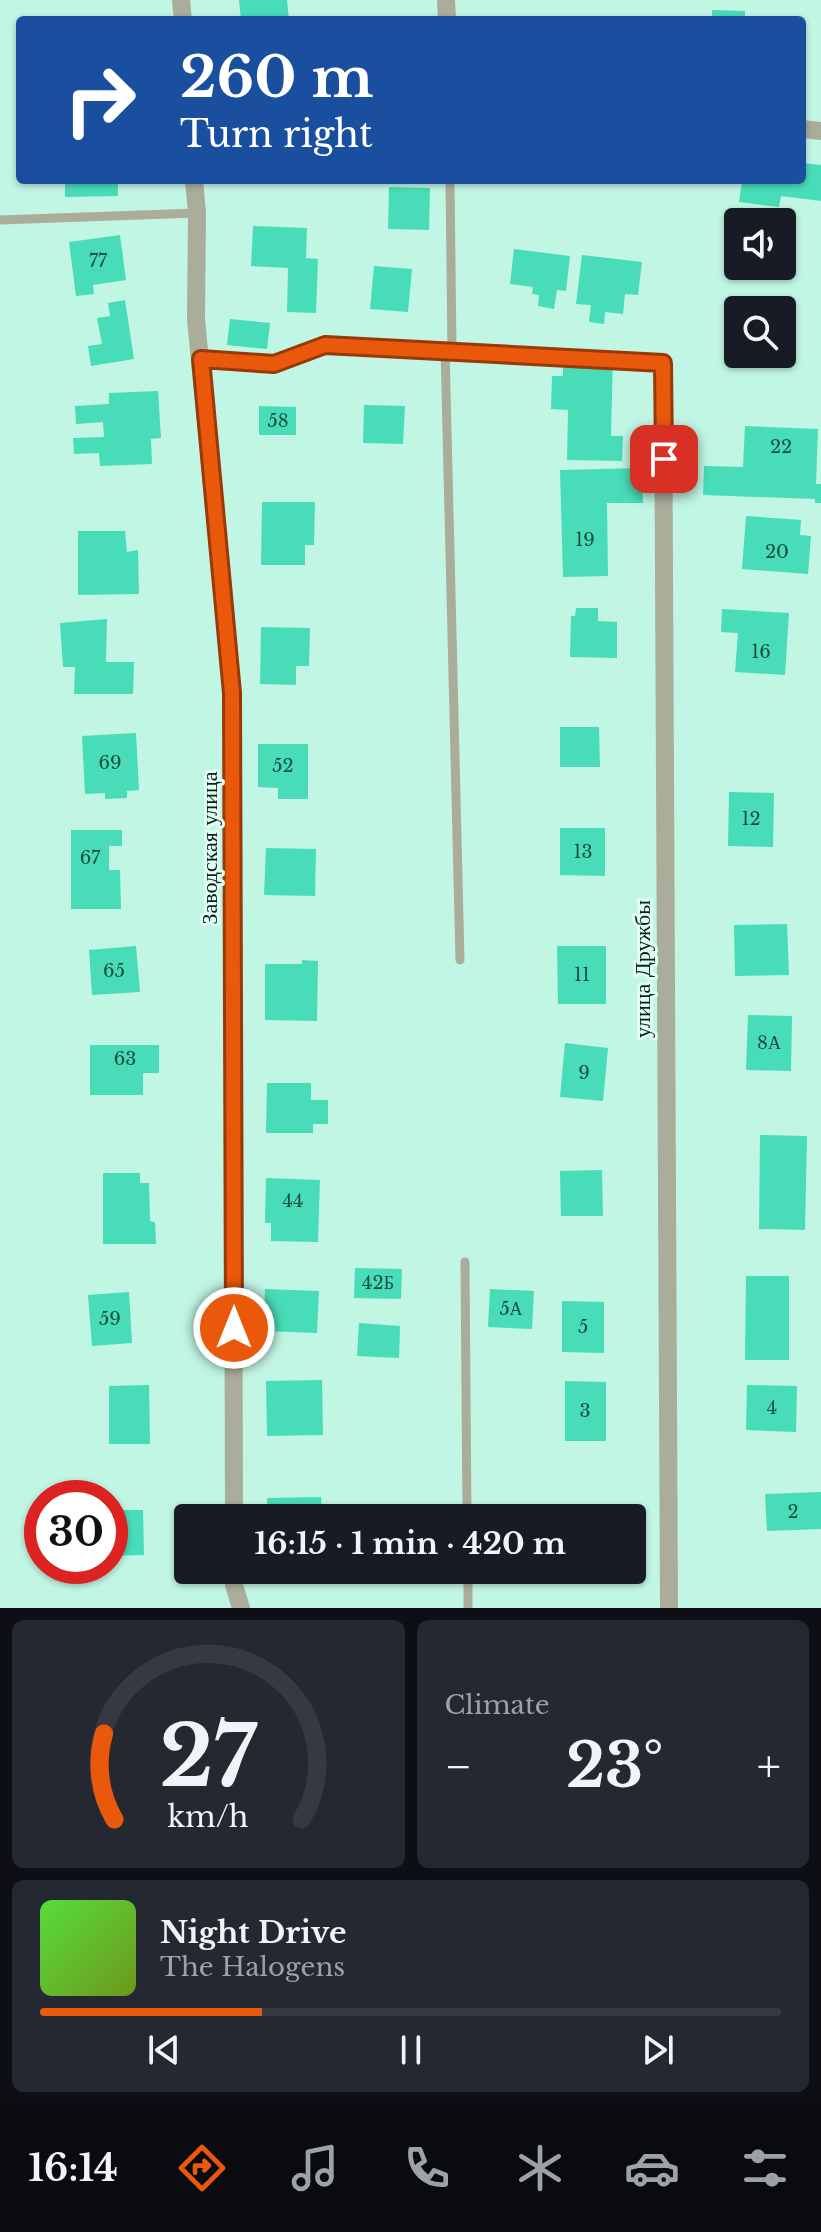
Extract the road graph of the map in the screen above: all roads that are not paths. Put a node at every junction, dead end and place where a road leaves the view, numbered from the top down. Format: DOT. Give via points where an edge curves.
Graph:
graph roads {
  1 [pos="194,184"];
  2 [pos="450,184"];
  3 [pos="197,213"];
  4 [pos="0,220"];
  5 [pos="448,351"];
  6 [pos="201,359"];
  7 [pos="460,960"];
  8 [pos="465,1262"];
  9 [pos="234,1504"];
  10 [pos="467,1504"];
  11 [pos="234,1584"];
  12 [pos="468,1584"];
  13 [pos="241,1608"];
  14 [pos="468,1608"];
  15 [pos="669,1608"];
  1 -- 3 [label="street, Заводская улица"];
  2 -- 5 [label="lane"];
  3 -- 4 [label="lane"];
  3 -- 6 [label="street, Заводская улица"];
  5 -- 6 [label="street" via="325,345 274,364"];
  5 -- 7 [label="lane"];
  5 -- 15 [label="street, улица Дружбы" via="663,363"];
  6 -- 9 [label="street, Заводская улица" via="232,693"];
  8 -- 10 [label="lane"];
  11 -- 13 [label="street"];
  12 -- 14 [label="lane"];
}
